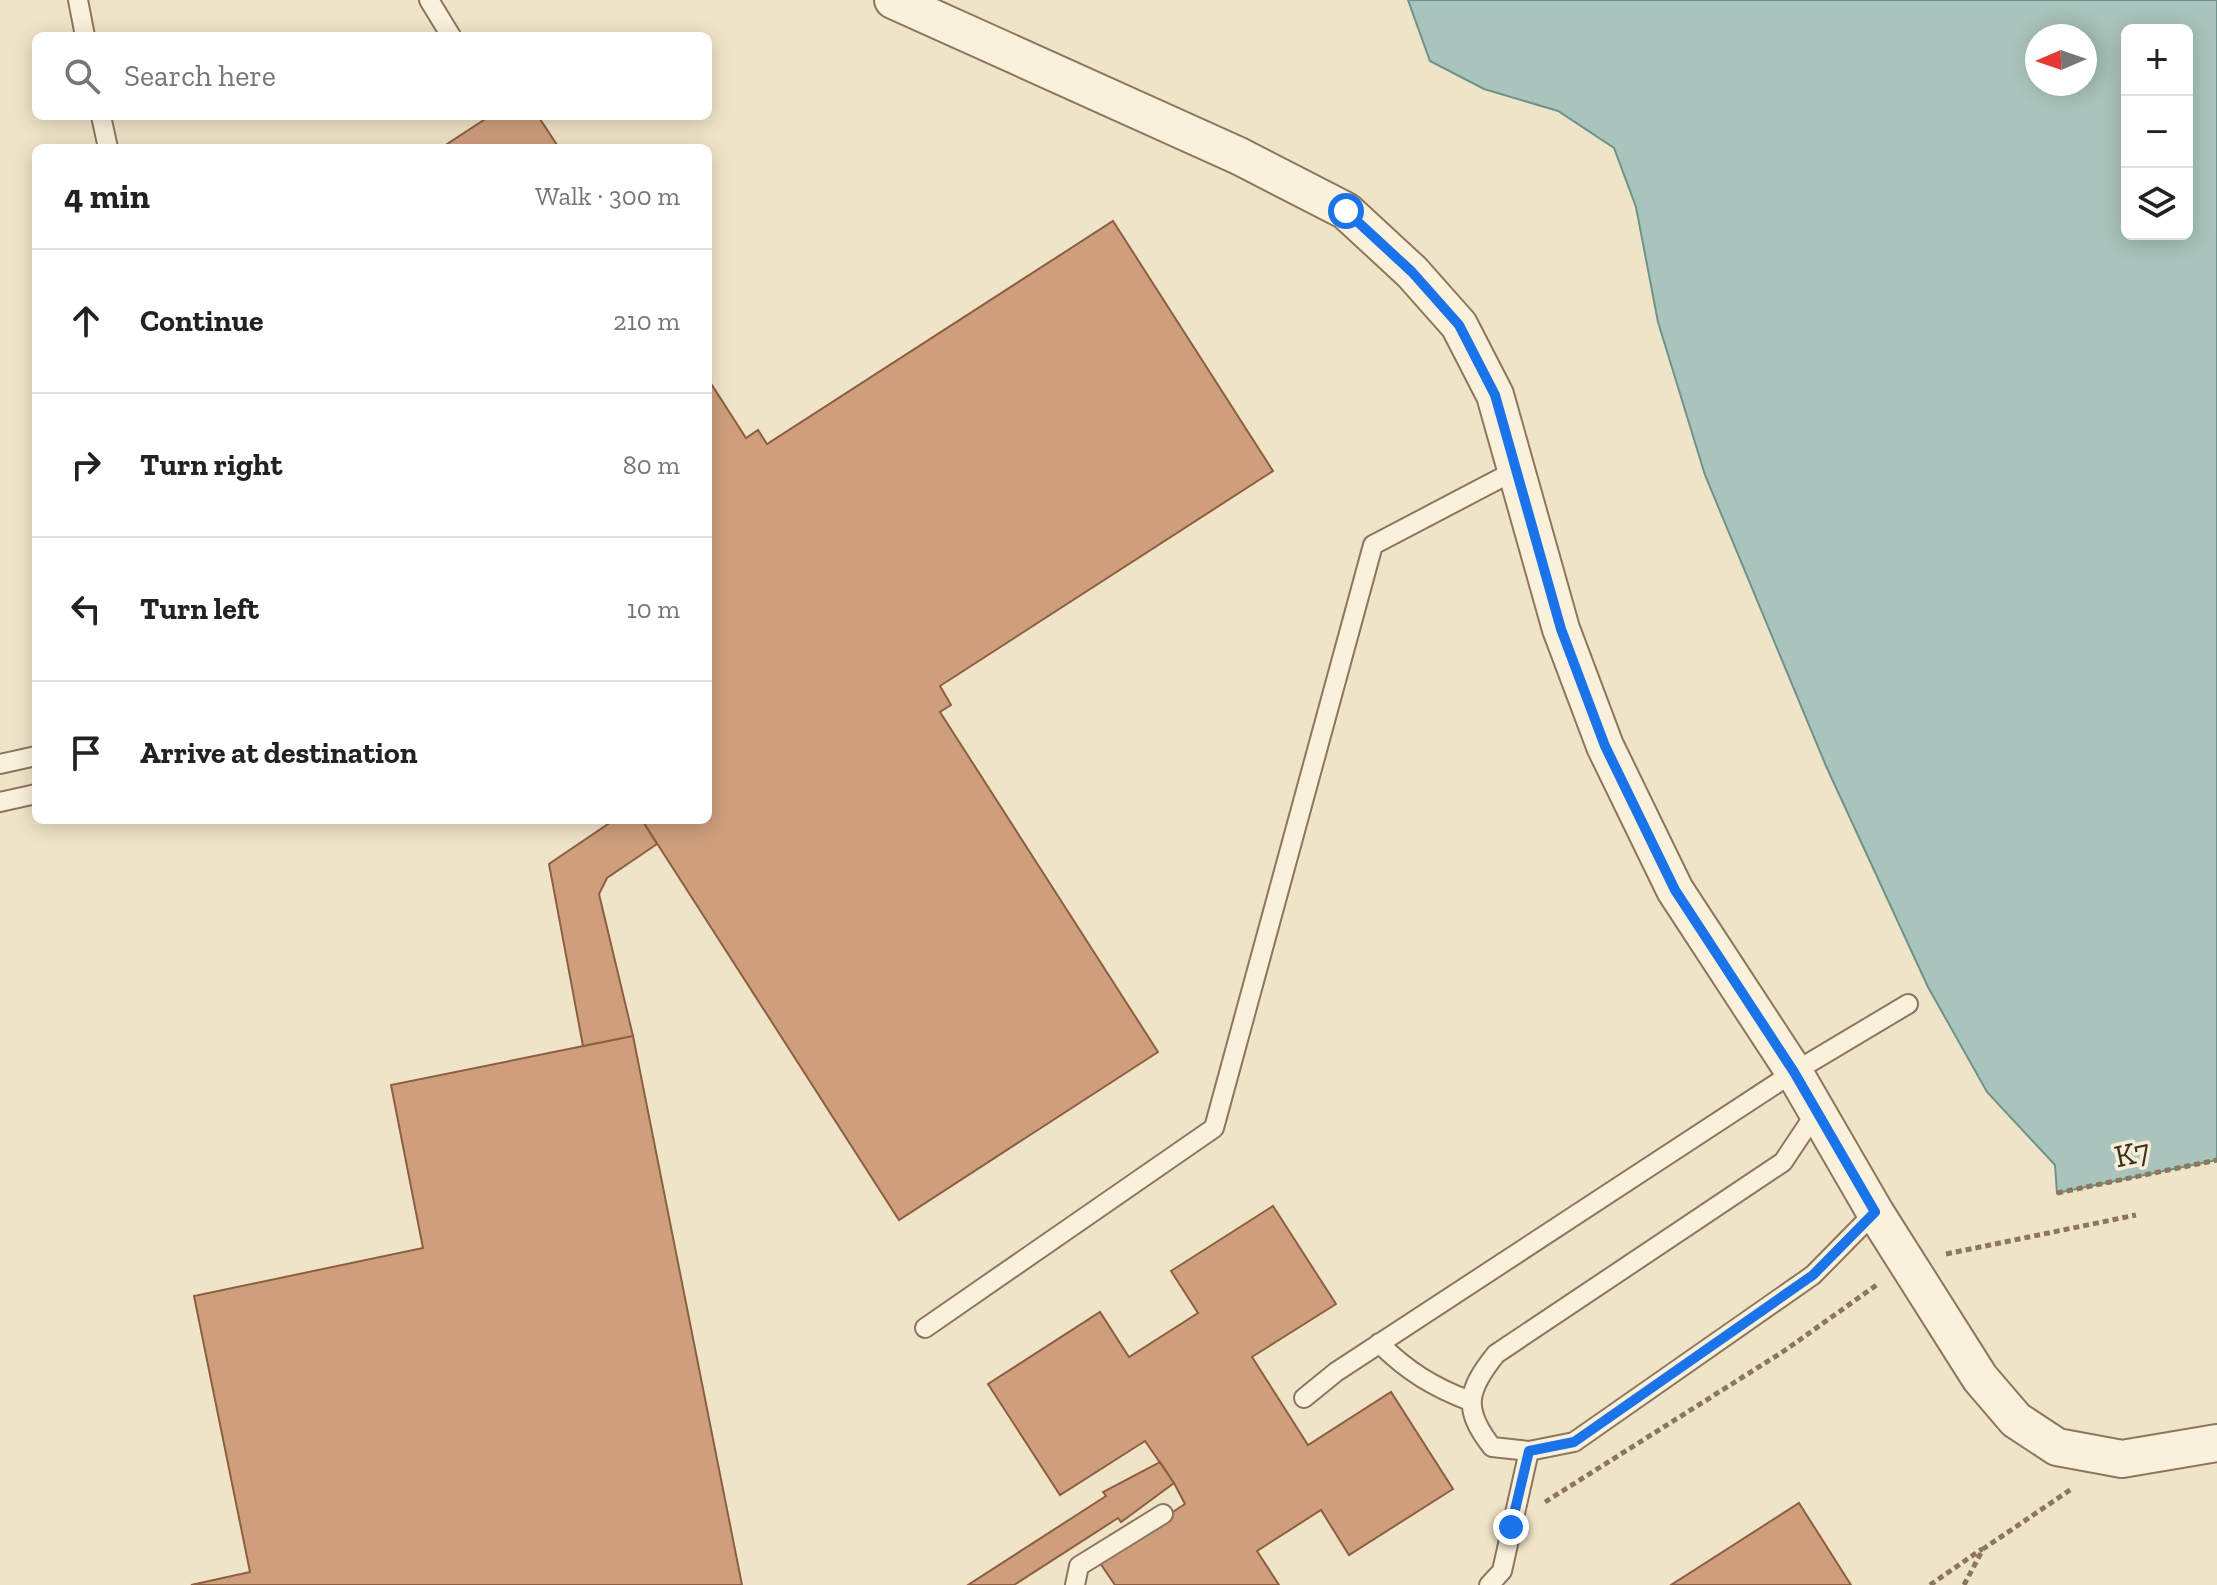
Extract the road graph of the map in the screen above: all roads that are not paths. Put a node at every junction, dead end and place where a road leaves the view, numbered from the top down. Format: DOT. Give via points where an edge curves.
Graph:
graph roads {
  1 [pos="78,0"];
  2 [pos="429,0"];
  3 [pos="893,0"];
  4 [pos="84,32"];
  5 [pos="449,32"];
  6 [pos="102,120"];
  7 [pos="107,144"];
  8 [pos="1518,469"];
  9 [pos="32,757"];
  10 [pos="0,764"];
  11 [pos="32,795"];
  12 [pos="0,802"];
  13 [pos="1908,1004"];
  14 [pos="1794,1072"];
  15 [pos="1817,1111"];
  16 [pos="1875,1212"];
  17 [pos="925,1328"];
  18 [pos="1379,1343"];
  19 [pos="1304,1398"];
  20 [pos="1470,1401"];
  21 [pos="2217,1443"];
  22 [pos="1529,1451"];
  23 [pos="1163,1514"];
  24 [pos="1075,1585"];
  25 [pos="1489,1585"];
  1 -- 4 [label="lane"];
  2 -- 5 [label="lane"];
  3 -- 8 [label="street" via="1239,156 1346,211 1459,325 1495,395"];
  6 -- 7 [label="lane"];
  8 -- 14 [label="street" via="1561,629 1605,746 1675,890"];
  8 -- 17 [label="lane" via="1373,545 1214,1128"];
  9 -- 10 [label="lane"];
  11 -- 12 [label="lane"];
  13 -- 14 [label="lane"];
  14 -- 15 [label="street"];
  14 -- 18 [label="lane"];
  15 -- 16 [label="street"];
  15 -- 20 [label="lane" via="1783,1162 1496,1354 1479,1376"];
  16 -- 21 [label="street" via="1980,1378 2016,1420 2057,1447 2122,1459"];
  16 -- 22 [label="lane" via="1813,1275 1574,1442"];
  18 -- 19 [label="lane"];
  18 -- 20 [label="lane" via="1405,1370"];
  20 -- 22 [label="lane" via="1476,1426 1492,1447"];
  22 -- 25 [label="lane" via="1502,1571"];
  23 -- 24 [label="lane" via="1079,1566"];
}
